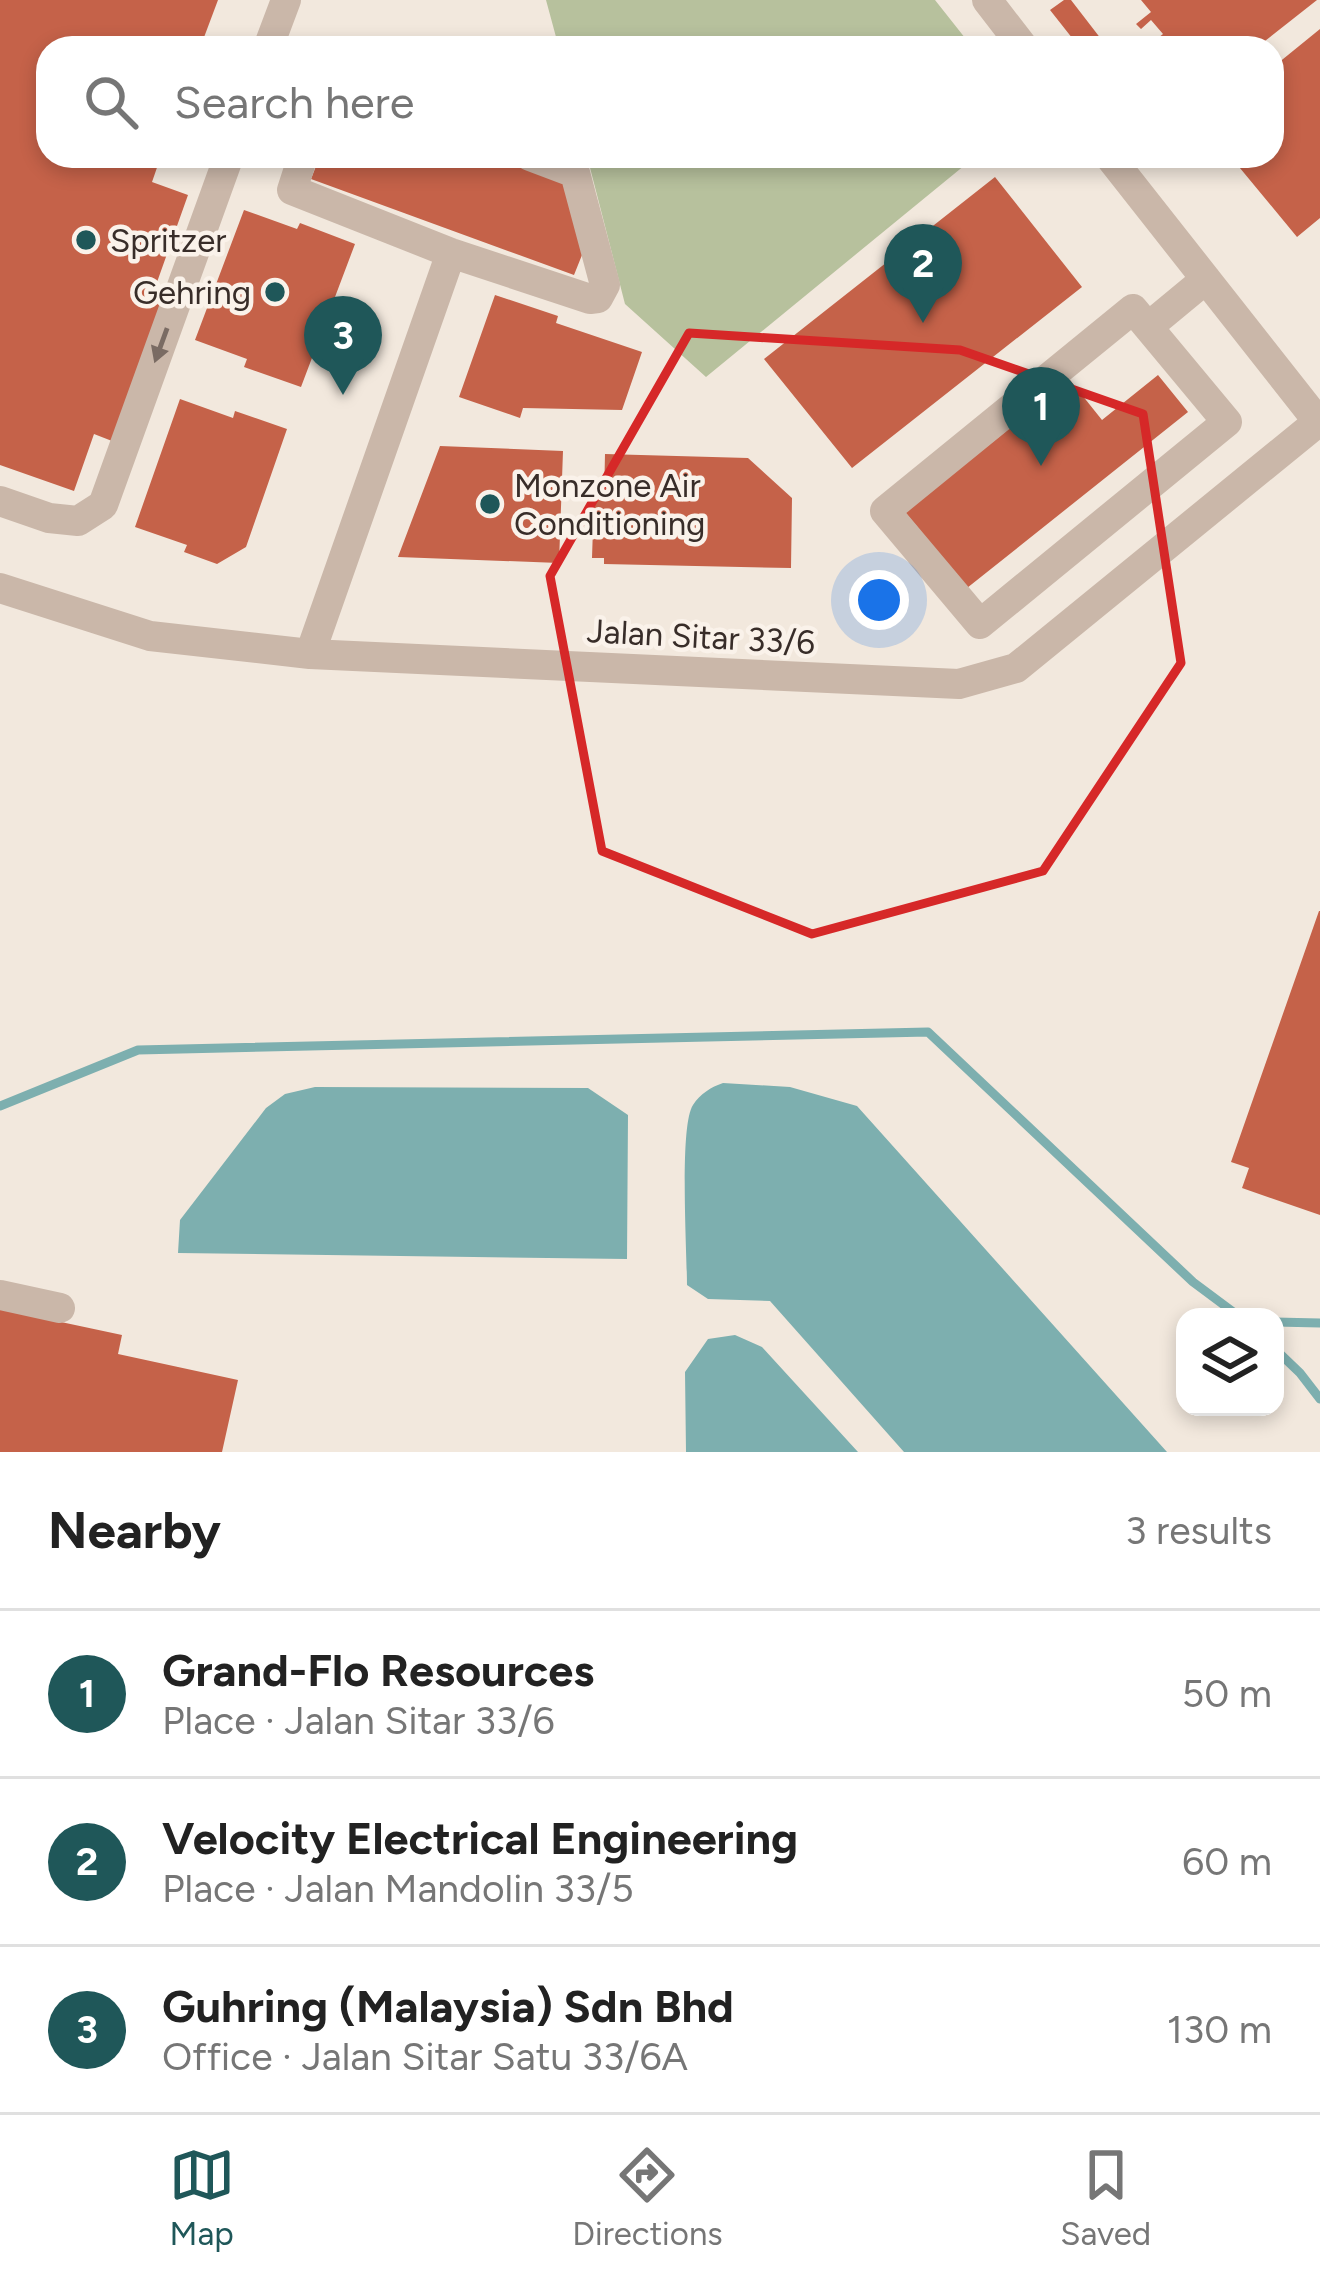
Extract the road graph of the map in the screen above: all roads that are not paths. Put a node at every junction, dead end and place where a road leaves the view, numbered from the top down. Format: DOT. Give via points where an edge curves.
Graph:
graph roads {
  1 [pos="286,0"];
  2 [pos="986,0"];
  3 [pos="272,36"];
  4 [pos="1014,36"];
  5 [pos="225,168"];
  6 [pos="299,168"];
  7 [pos="562,168"];
  8 [pos="1118,168"];
  9 [pos="451,253"];
  10 [pos="1206,279"];
  11 [pos="1148,327"];
  12 [pos="1319,423"];
  13 [pos="0,501"];
  14 [pos="0,588"];
  15 [pos="310,654"];
  16 [pos="0,1295"];
  17 [pos="60,1308"];
  1 -- 3 [label="street"];
  2 -- 4 [label="street"];
  5 -- 13 [label="street, one-way" via="103,505 77,521"];
  6 -- 9 [label="street" via="292,190"];
  7 -- 9 [label="street" via="575,173 605,285 598,298"];
  8 -- 10 [label="street"];
  9 -- 15 [label="street"];
  10 -- 11 [label="street"];
  10 -- 12 [label="street"];
  11 -- 11 [label="street" via="1227,422 980,624 886,512 1133,309"];
  12 -- 15 [label="street, Jalan Sitar 33/6" via="1016,668 959,684"];
  14 -- 15 [label="street, Jalan Sitar 33/6" via="150,636"];
  16 -- 17 [label="street"];
}
